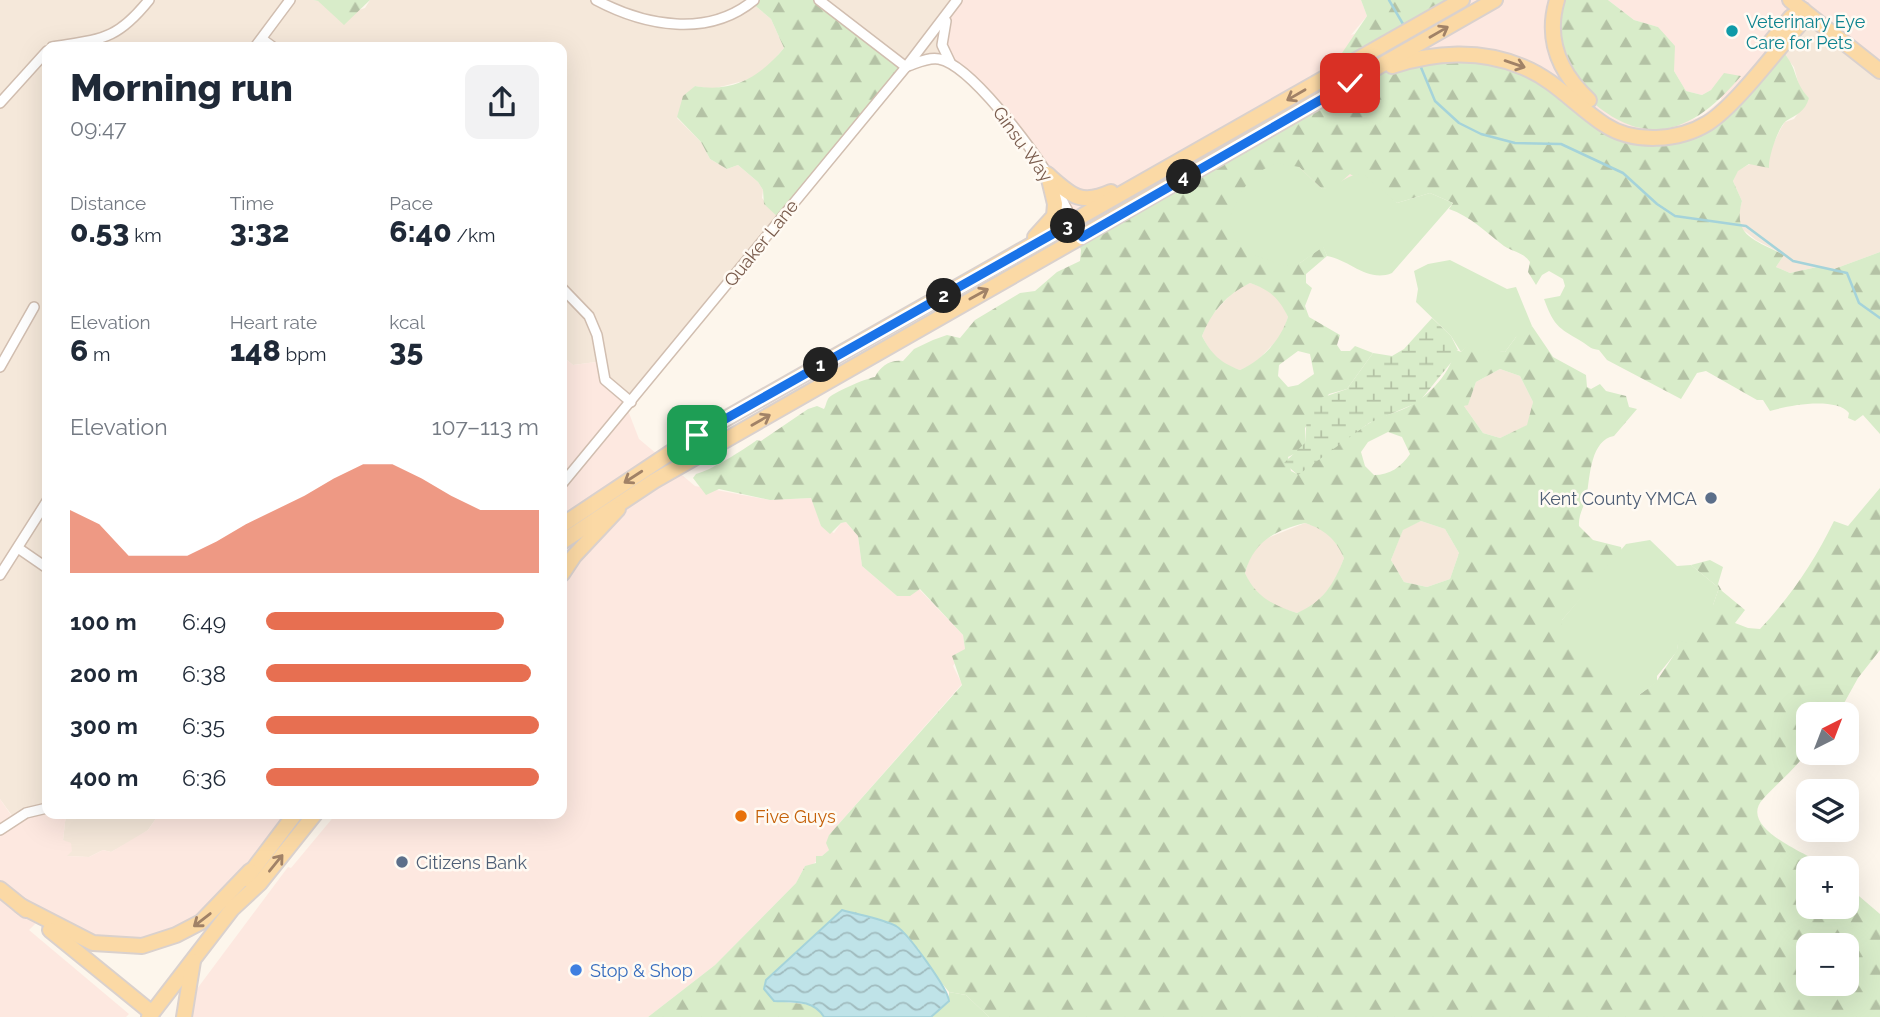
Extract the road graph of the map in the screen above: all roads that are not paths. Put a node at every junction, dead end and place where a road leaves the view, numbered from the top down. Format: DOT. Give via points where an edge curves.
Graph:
graph roads {
  1 [pos="149,0"];
  2 [pos="290,0"];
  3 [pos="596,0"];
  4 [pos="754,0"];
  5 [pos="819,0"];
  6 [pos="1462,0"];
  7 [pos="1495,0"];
  8 [pos="1557,0"];
  9 [pos="1790,0"];
  10 [pos="954,4"];
  11 [pos="1803,10"];
  12 [pos="262,39"];
  13 [pos="88,42"];
  14 [pos="259,42"];
  15 [pos="266,42"];
  16 [pos="42,57"];
  17 [pos="950,62"];
  18 [pos="906,67"];
  19 [pos="1880,71"];
  20 [pos="1350,83"];
  21 [pos="0,103"];
  22 [pos="1192,155"];
  23 [pos="1047,174"];
  24 [pos="1074,222"];
  25 [pos="1082,237"];
  26 [pos="998,265"];
  27 [pos="567,293"];
  28 [pos="34,307"];
  29 [pos="0,368"];
  30 [pos="631,402"];
  31 [pos="567,478"];
  32 [pos="638,490"];
  33 [pos="42,509"];
  34 [pos="567,522"];
  35 [pos="567,539"];
  36 [pos="18,548"];
  37 [pos="42,565"];
  38 [pos="567,568"];
  39 [pos="0,575"];
  40 [pos="42,809"];
  41 [pos="291,819"];
  42 [pos="311,819"];
  43 [pos="0,830"];
  44 [pos="250,871"];
  45 [pos="0,889"];
  46 [pos="20,906"];
  47 [pos="233,909"];
  48 [pos="193,959"];
  49 [pos="150,1015"];
  50 [pos="184,1017"];
  1 -- 13 [label="street" via="124,27 103,40"];
  2 -- 12 [label="street"];
  3 -- 4 [label="street" via="639,17 683,24 724,18"];
  5 -- 18 [label="street"];
  6 -- 22 [label="main road, one-way"];
  20 -- 7 [label="main road, one-way"];
  8 -- 11 [label="main road" via="1552,29 1557,57 1577,89 1611,119 1654,129 1703,115 1726,95 1791,17"];
  9 -- 11 [label="main road"];
  10 -- 17 [label="street" via="942,37"];
  10 -- 18 [label="street, Quaker Lane"];
  11 -- 19 [label="main road"];
  20 -- 11 [label="main road, one-way" via="1418,58 1484,56 1521,66 1570,95 1607,126 1639,137 1668,136 1709,122 1733,101 1798,25"];
  12 -- 14 [label="street"];
  12 -- 15 [label="street"];
  16 -- 21 [label="street"];
  17 -- 18 [label="street" via="932,58"];
  17 -- 23 [label="street, Ginsu Way" via="995,104"];
  18 -- 30 [label="street, Quaker Lane"];
  20 -- 25 [label="main road"];
  22 -- 23 [label="main road" via="1093,200 1071,194"];
  22 -- 24 [label="main road"];
  23 -- 24 [label="street, Ginsu Way"];
  23 -- 26 [label="main road" via="1055,216 1047,228"];
  24 -- 25 [label="street, Ginsu Way"];
  24 -- 26 [label="main road"];
  32 -- 25 [label="main road, one-way"];
  26 -- 34 [label="main road, one-way" via="697,435"];
  27 -- 30 [label="street" via="589,316 605,380"];
  28 -- 29 [label="street"];
  30 -- 31 [label="street, Quaker Lane"];
  32 -- 35 [label="main road"];
  32 -- 38 [label="main road"];
  33 -- 36 [label="street"];
  36 -- 37 [label="street"];
  36 -- 39 [label="street"];
  40 -- 43 [label="street" via="26,813"];
  41 -- 44 [label="main road"];
  47 -- 42 [label="main road, one-way"];
  44 -- 46 [label="main road, one-way" via="201,922 176,936 142,946 93,943"];
  44 -- 47 [label="main road"];
  45 -- 46 [label="main road"];
  46 -- 49 [label="main road"];
  47 -- 48 [label="main road"];
  48 -- 49 [label="main road"];
  48 -- 50 [label="main road"];
}
